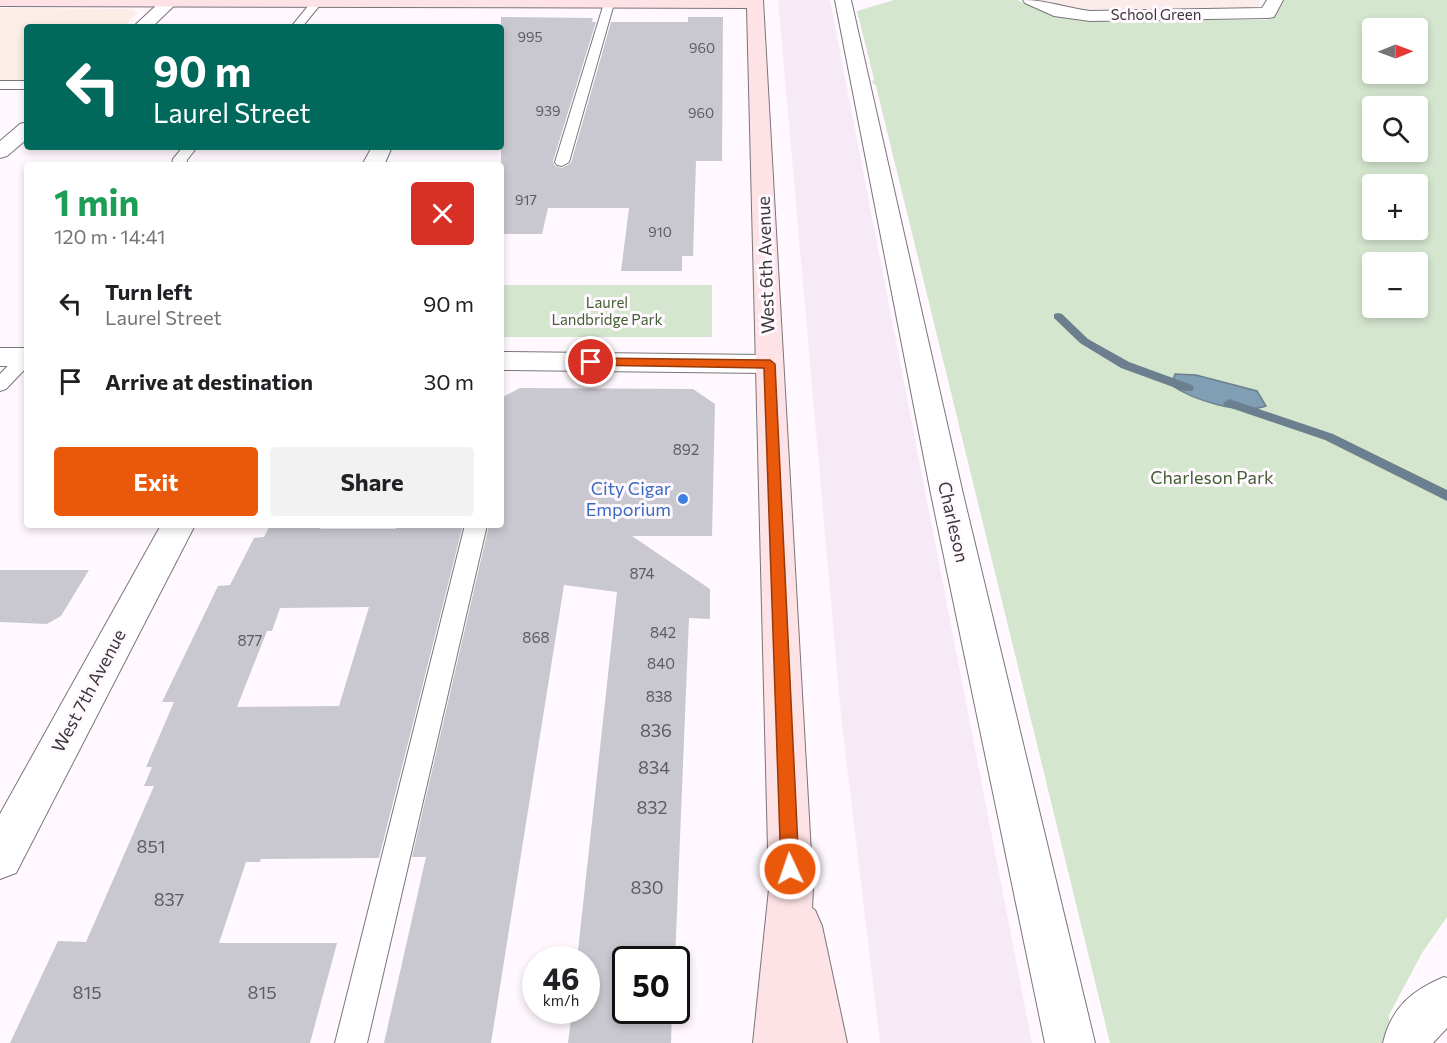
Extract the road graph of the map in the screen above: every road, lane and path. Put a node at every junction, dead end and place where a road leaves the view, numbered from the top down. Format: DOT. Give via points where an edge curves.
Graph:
graph roads {
  1 [pos="22,0"];
  2 [pos="843,0"];
  3 [pos="1031,0"];
  4 [pos="1275,0"];
  5 [pos="0,1"];
  6 [pos="172,1"];
  7 [pos="318,1"];
  8 [pos="610,1"];
  9 [pos="755,1"];
  10 [pos="145,24"];
  11 [pos="299,24"];
  12 [pos="0,85"];
  13 [pos="24,85"];
  14 [pos="24,131"];
  15 [pos="0,152"];
  16 [pos="562,162"];
  17 [pos="20,357"];
  18 [pos="504,361"];
  19 [pos="770,364"];
  20 [pos="0,385"];
  21 [pos="176,528"];
  22 [pos="475,528"];
  23 [pos="0,856"];
  24 [pos="791,889"];
  25 [pos="1446,1000"];
  26 [pos="351,1043"];
  27 [pos="778,1043"];
  28 [pos="822,1043"];
  29 [pos="1070,1043"];
  30 [pos="1408,1043"];
  1 -- 5 [label="main road"];
  1 -- 6 [label="main road"];
  2 -- 29 [label="street, Charleson" via="944,483"];
  3 -- 4 [label="street, School Green" via="1060,12 1133,16 1268,13"];
  6 -- 7 [label="main road"];
  6 -- 10 [label="street"];
  7 -- 8 [label="main road"];
  7 -- 11 [label="lane"];
  8 -- 9 [label="main road"];
  8 -- 16 [label="lane"];
  9 -- 19 [label="main road, West 6th Avenue"];
  12 -- 13 [label="lane"];
  14 -- 15 [label="street"];
  17 -- 20 [label="lane"];
  18 -- 19 [label="street"];
  19 -- 24 [label="main road, West 6th Avenue"];
  21 -- 23 [label="street, West 7th Avenue"];
  22 -- 26 [label="lane"];
  24 -- 27 [label="main road, West 6th Avenue"];
  24 -- 28 [label="main road, West 6th Avenue"];
  25 -- 30 [label="street" via="1425,1013 1409,1034"];
}
